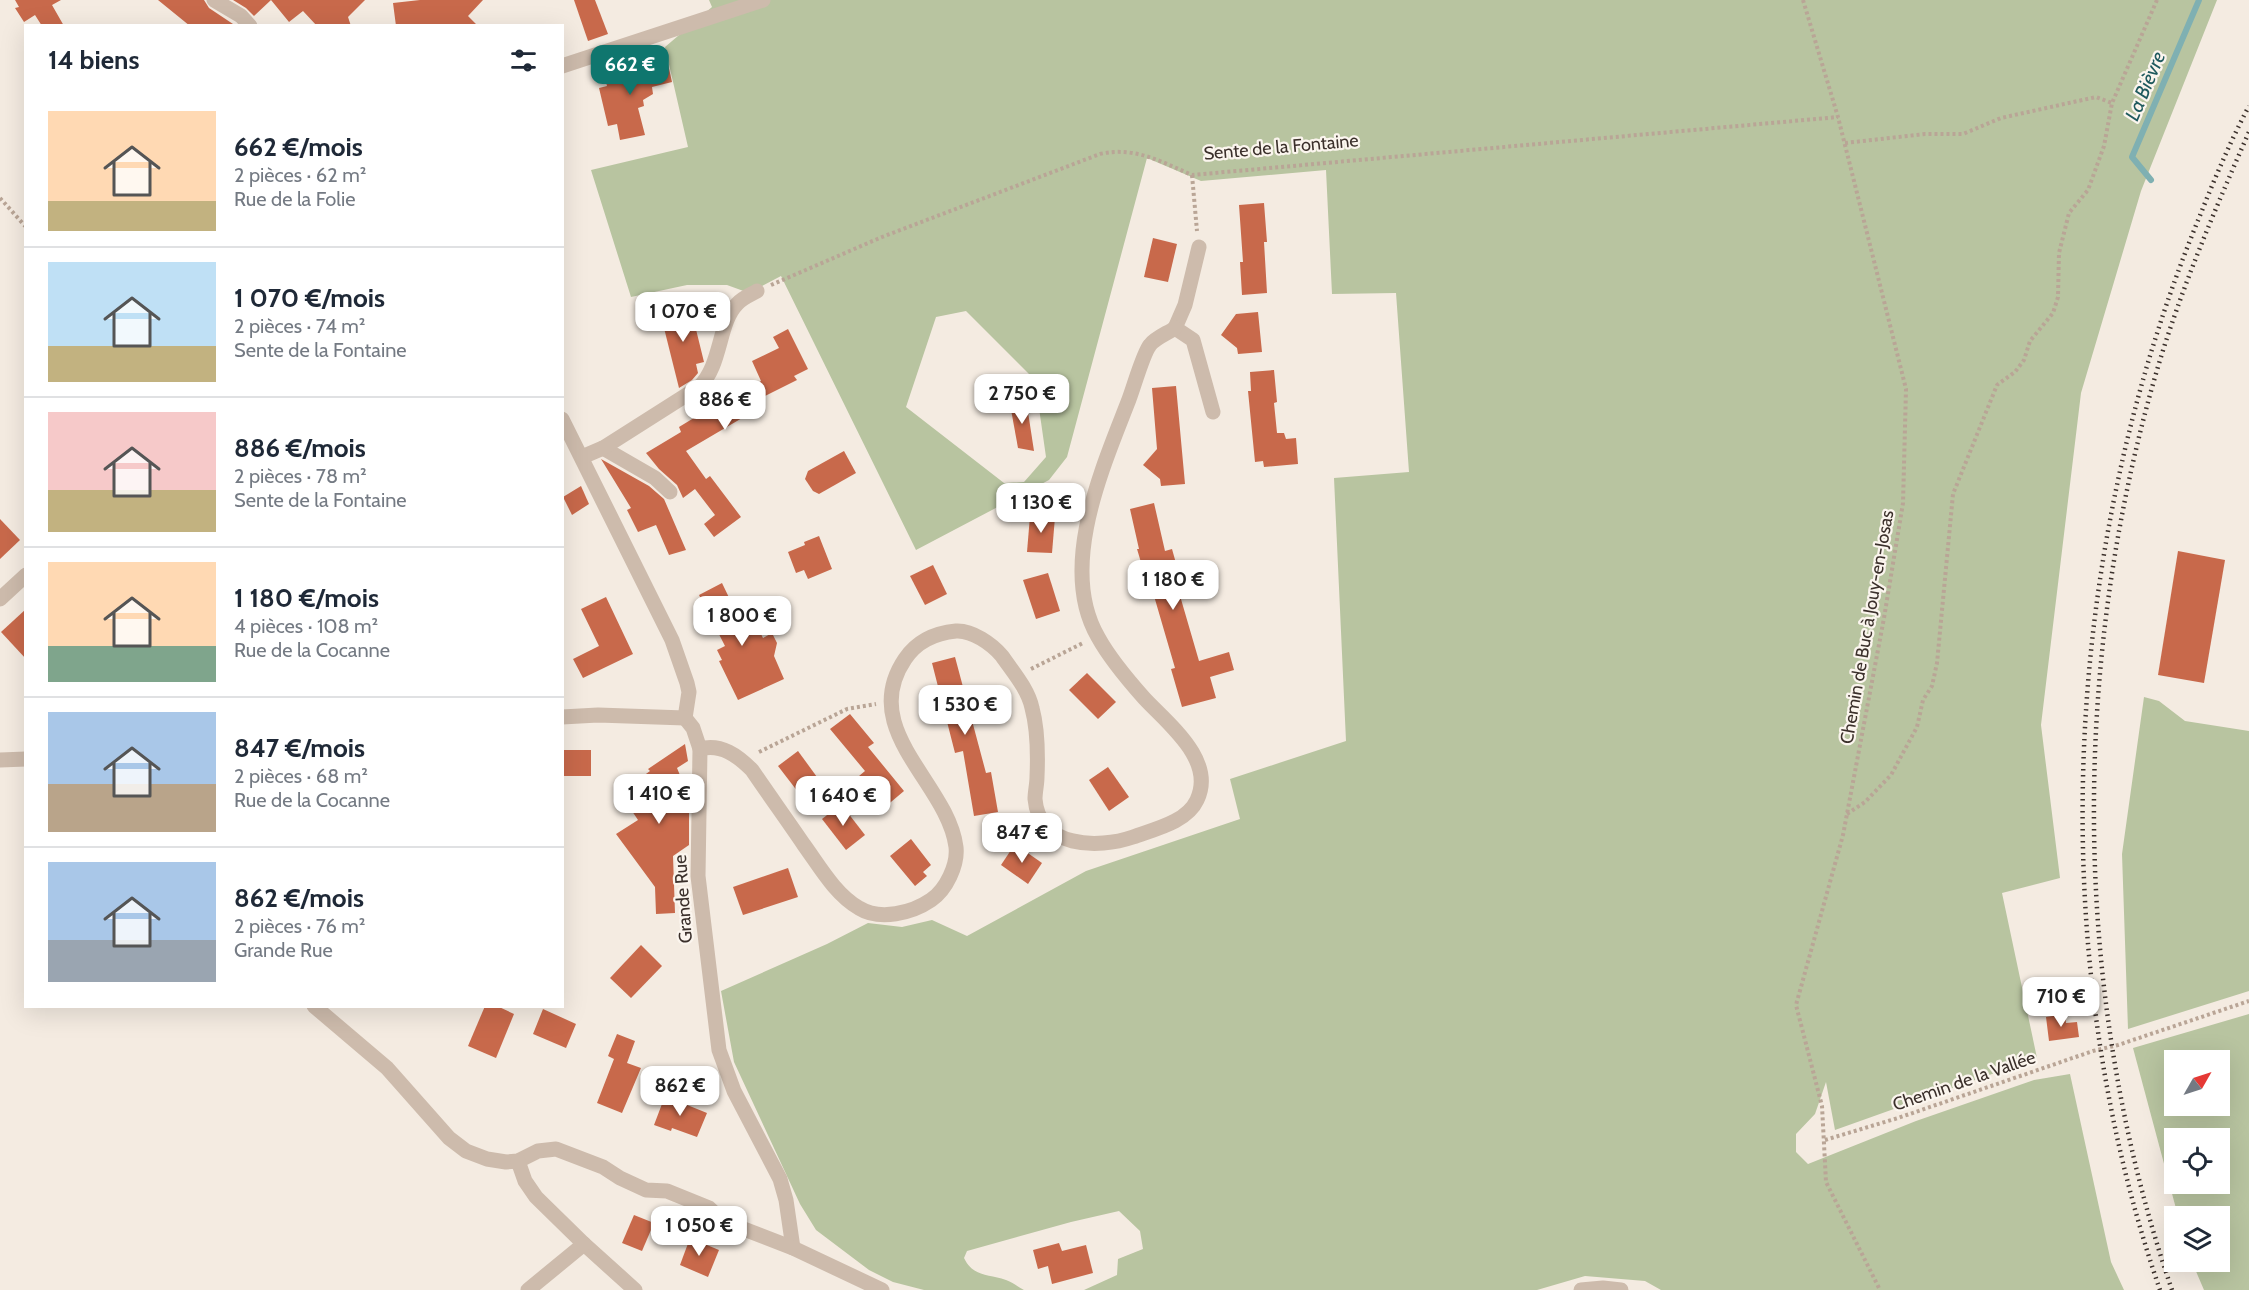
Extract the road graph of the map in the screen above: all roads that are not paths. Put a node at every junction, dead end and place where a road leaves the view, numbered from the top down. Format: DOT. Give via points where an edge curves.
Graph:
graph roads {
  1 [pos="214,0"];
  2 [pos="763,0"];
  3 [pos="248,24"];
  4 [pos="564,65"];
  5 [pos="1199,247"];
  6 [pos="757,291"];
  7 [pos="1175,328"];
  8 [pos="1213,412"];
  9 [pos="564,423"];
  10 [pos="603,448"];
  11 [pos="582,457"];
  12 [pos="670,492"];
  13 [pos="24,576"];
  14 [pos="0,599"];
  15 [pos="564,717"];
  16 [pos="685,718"];
  17 [pos="700,749"];
  18 [pos="24,759"];
  19 [pos="0,760"];
  20 [pos="316,1008"];
  21 [pos="518,1161"];
  22 [pos="584,1244"];
  23 [pos="793,1248"];
  24 [pos="528,1290"];
  25 [pos="635,1290"];
  26 [pos="881,1290"];
  27 [pos="1581,1290"];
  28 [pos="1621,1290"];
  1 -- 3 [label="street"];
  2 -- 4 [label="street"];
  5 -- 7 [label="street" via="1185,305"];
  6 -- 10 [label="street" via="733,309 704,382"];
  7 -- 8 [label="street" via="1193,340"];
  7 -- 17 [label="street" via="1150,344 1101,474 1088,525 1082,573 1085,601 1096,636 1197,762 1202,782 1190,811 1176,821 1102,845 1069,841 1046,827 1035,802 1037,735 1032,704 996,648 963,631 929,637 911,651 892,685 894,720 900,740 949,822 957,850 952,873 940,892 903,914 861,910 829,879 752,770 722,749"];
  9 -- 11 [label="street"];
  10 -- 11 [label="street"];
  10 -- 12 [label="street" via="655,478"];
  11 -- 16 [label="street" via="672,640 689,692"];
  13 -- 14 [label="street"];
  15 -- 16 [label="street"];
  16 -- 17 [label="street, Grande Rue"];
  17 -- 23 [label="street, Grande Rue" via="698,876 719,1050 734,1091 780,1179"];
  18 -- 19 [label="street"];
  20 -- 21 [label="street" via="387,1068 449,1138 466,1151 487,1159"];
  21 -- 22 [label="street" via="536,1197"];
  21 -- 23 [label="street" via="538,1151 556,1149 603,1167 646,1190 667,1191 709,1208 723,1221"];
  22 -- 24 [label="street"];
  22 -- 25 [label="street"];
  23 -- 26 [label="street"];
  27 -- 28 [label="street"];
}
